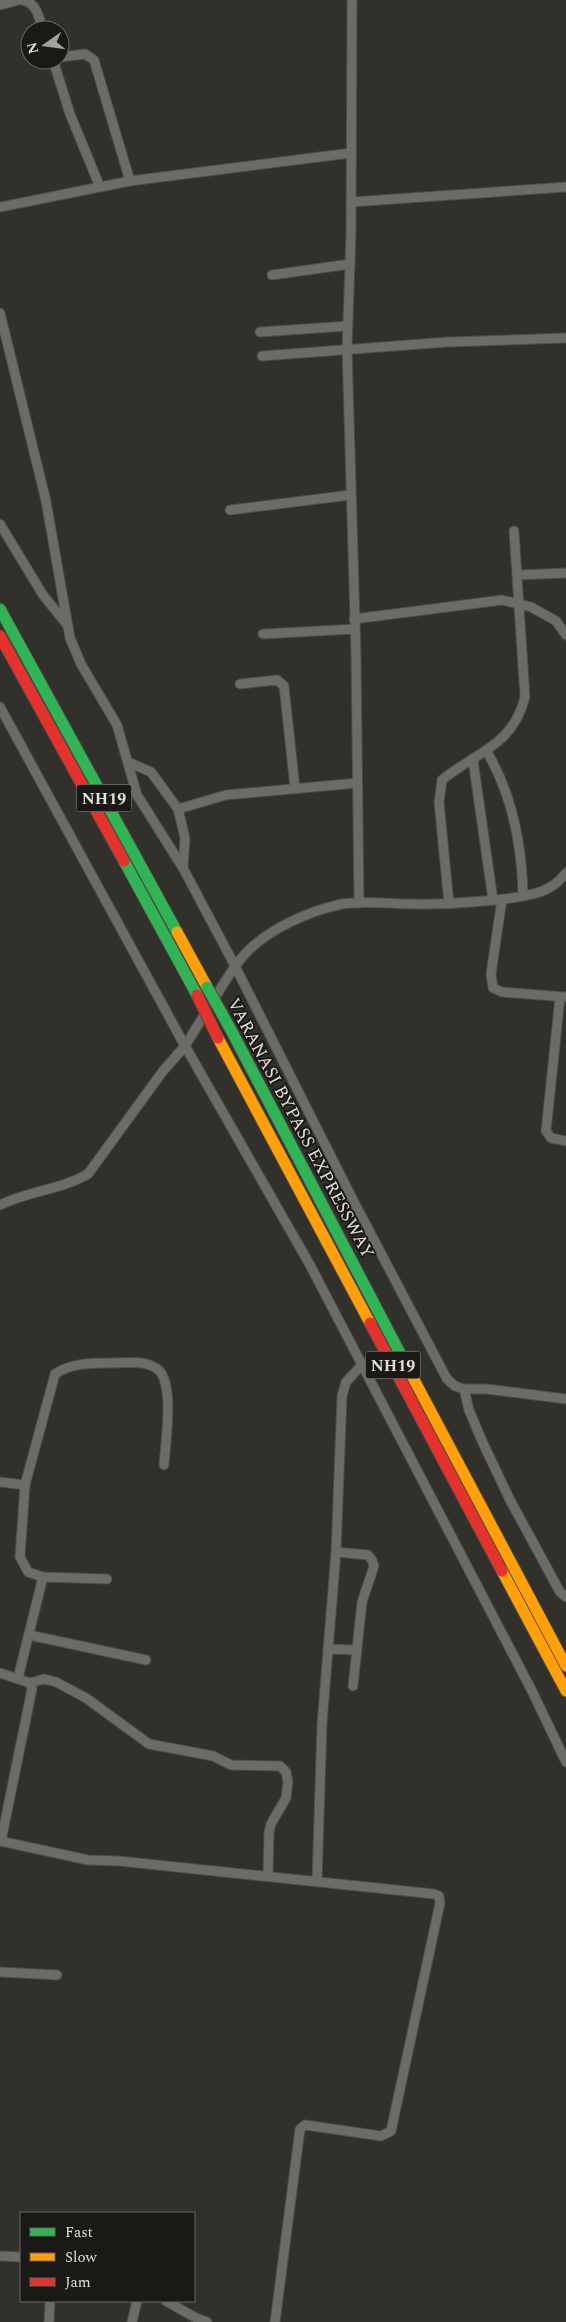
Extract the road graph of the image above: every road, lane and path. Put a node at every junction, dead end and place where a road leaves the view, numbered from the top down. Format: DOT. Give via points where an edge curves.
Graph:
graph roads {
  1 [pos="20,0"];
  2 [pos="352,0"];
  3 [pos="0,5"];
  4 [pos="40,20"];
  5 [pos="70,56"];
  6 [pos="56,70"];
  7 [pos="351,153"];
  8 [pos="130,181"];
  9 [pos="100,187"];
  10 [pos="566,187"];
  11 [pos="351,202"];
  12 [pos="0,207"];
  13 [pos="350,264"];
  14 [pos="272,275"];
  15 [pos="0,313"];
  16 [pos="348,326"];
  17 [pos="260,332"];
  18 [pos="566,338"];
  19 [pos="347,348"];
  20 [pos="262,356"];
  21 [pos="350,495"];
  22 [pos="230,510"];
  23 [pos="0,524"];
  24 [pos="514,531"];
  25 [pos="566,573"];
  26 [pos="518,575"];
  27 [pos="520,603"];
  28 [pos="0,609"];
  29 [pos="354,619"];
  30 [pos="68,627"];
  31 [pos="355,629"];
  32 [pos="263,634"];
  33 [pos="566,635"];
  34 [pos="0,636"];
  35 [pos="240,684"];
  36 [pos="1,711"];
  37 [pos="486,752"];
  38 [pos="473,760"];
  39 [pos="128,762"];
  40 [pos="357,783"];
  41 [pos="295,788"];
  42 [pos="178,809"];
  43 [pos="183,868"];
  44 [pos="566,874"];
  45 [pos="523,896"];
  46 [pos="497,900"];
  47 [pos="359,903"];
  48 [pos="449,904"];
  49 [pos="235,966"];
  50 [pos="563,997"];
  51 [pos="185,1046"];
  52 [pos="566,1141"];
  53 [pos="0,1205"];
  54 [pos="362,1365"];
  55 [pos="464,1389"];
  56 [pos="566,1400"];
  57 [pos="164,1466"];
  58 [pos="0,1482"];
  59 [pos="25,1485"];
  60 [pos="336,1552"];
  61 [pos="43,1577"];
  62 [pos="107,1579"];
  63 [pos="566,1597"];
  64 [pos="29,1635"];
  65 [pos="328,1649"];
  66 [pos="357,1650"];
  67 [pos="146,1660"];
  68 [pos="566,1666"];
  69 [pos="0,1674"];
  70 [pos="18,1678"];
  71 [pos="30,1683"];
  72 [pos="353,1686"];
  73 [pos="566,1692"];
  74 [pos="566,1762"];
  75 [pos="0,1841"];
  76 [pos="268,1876"];
  77 [pos="317,1881"];
  78 [pos="0,1972"];
  79 [pos="57,1975"];
  80 [pos="0,2256"];
  81 [pos="20,2257"];
  82 [pos="50,2302"];
  83 [pos="137,2302"];
  84 [pos="168,2302"];
  85 [pos="50,2322"];
  86 [pos="132,2322"];
  87 [pos="207,2322"];
  88 [pos="275,2322"];
  1 -- 3 [label="street"];
  1 -- 4 [label="street" via="29,1 35,7"];
  2 -- 7 [label="street"];
  5 -- 8 [label="street" via="84,54 94,60"];
  6 -- 9 [label="street"];
  7 -- 8 [label="street"];
  7 -- 11 [label="street"];
  8 -- 9 [label="street"];
  9 -- 12 [label="street"];
  10 -- 11 [label="street"];
  11 -- 13 [label="street"];
  13 -- 14 [label="street"];
  13 -- 16 [label="street"];
  15 -- 30 [label="street" via="46,501"];
  16 -- 17 [label="street"];
  16 -- 19 [label="street"];
  18 -- 19 [label="street"];
  19 -- 20 [label="street"];
  19 -- 21 [label="street"];
  21 -- 22 [label="street"];
  21 -- 29 [label="street"];
  23 -- 30 [label="street" via="43,595"];
  24 -- 26 [label="street"];
  25 -- 26 [label="street"];
  26 -- 27 [label="street"];
  27 -- 29 [label="street" via="502,600 479,602"];
  27 -- 33 [label="street" via="556,621"];
  27 -- 37 [label="street" via="525,697 521,714 512,729"];
  28 -- 68 [label="highway, VARANASI BYPASS EXPRESSWAY / NH19, bridge" via="231,1030"];
  29 -- 31 [label="street"];
  30 -- 39 [label="street" via="81,664 117,725"];
  31 -- 32 [label="street"];
  31 -- 40 [label="street"];
  34 -- 73 [label="highway, VARANASI BYPASS EXPRESSWAY / NH19, bridge" via="197,995"];
  35 -- 41 [label="street" via="277,680 284,686"];
  36 -- 51 [label="street"];
  37 -- 38 [label="street"];
  37 -- 45 [label="street" via="510,804 521,854"];
  38 -- 46 [label="street"];
  38 -- 48 [label="street" via="442,780 440,789"];
  39 -- 42 [label="street" via="151,772"];
  39 -- 43 [label="street" via="137,795"];
  40 -- 41 [label="street"];
  40 -- 47 [label="street"];
  41 -- 42 [label="street" via="226,795"];
  42 -- 43 [label="street" via="185,838"];
  43 -- 49 [label="street"];
  44 -- 45 [label="street" via="548,890"];
  45 -- 46 [label="street"];
  46 -- 48 [label="street"];
  46 -- 50 [label="street" via="491,974 493,988 502,992"];
  47 -- 48 [label="street"];
  47 -- 49 [label="street" via="342,904 293,922 256,944"];
  49 -- 51 [label="street"];
  49 -- 55 [label="street" via="447,1379"];
  50 -- 52 [label="street" via="546,1130 550,1138"];
  51 -- 53 [label="street" via="88,1174 73,1183 19,1195"];
  51 -- 54 [label="street" via="310,1265"];
  54 -- 60 [label="street" via="346,1382 342,1396"];
  54 -- 74 [label="street"];
  55 -- 56 [label="street"];
  55 -- 63 [label="street" via="468,1410 510,1500 560,1592"];
  57 -- 59 [label="street" via="168,1395 164,1375 140,1362 88,1363 62,1368 55,1374"];
  58 -- 59 [label="street"];
  59 -- 61 [label="street" via="20,1556 28,1572"];
  60 -- 65 [label="street"];
  60 -- 66 [label="street" via="368,1556 374,1566 362,1602"];
  61 -- 62 [label="street"];
  61 -- 64 [label="street"];
  64 -- 67 [label="street"];
  64 -- 70 [label="street"];
  65 -- 66 [label="street"];
  65 -- 77 [label="street"];
  66 -- 72 [label="street"];
  69 -- 70 [label="street"];
  70 -- 71 [label="street"];
  71 -- 75 [label="street" via="30,1705"];
  71 -- 76 [label="street" via="44,1679 56,1682 86,1698 149,1744 213,1756 230,1765 280,1766 286,1772 288,1782 286,1798 269,1832"];
  75 -- 76 [label="street" via="88,1860"];
  76 -- 77 [label="street"];
  77 -- 88 [label="street" via="434,1894 439,1896 440,1903 391,2131 381,2136 305,2125 300,2130"];
  78 -- 79 [label="street"];
  80 -- 81 [label="street"];
  82 -- 85 [label="street"];
  83 -- 86 [label="street"];
  84 -- 87 [label="street"];
}
